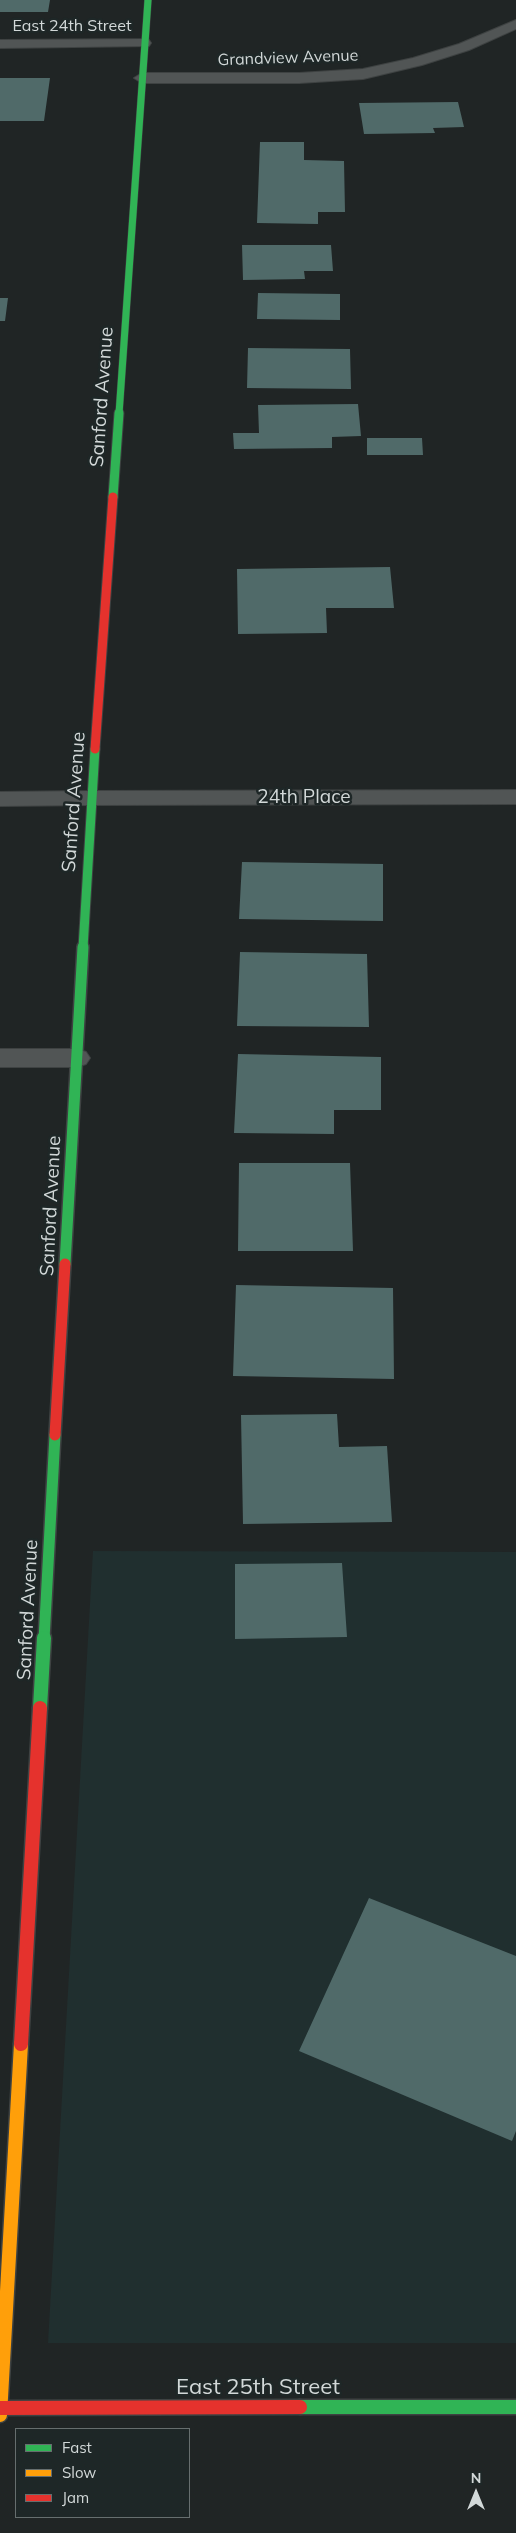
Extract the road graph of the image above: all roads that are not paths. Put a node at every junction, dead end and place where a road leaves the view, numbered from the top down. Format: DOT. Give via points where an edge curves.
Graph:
graph roads {
  1 [pos="148,0"];
  2 [pos="516,24"];
  3 [pos="144,43"];
  4 [pos="0,44"];
  5 [pos="142,78"];
  6 [pos="516,796"];
  7 [pos="91,798"];
  8 [pos="0,799"];
  9 [pos="0,1058"];
  10 [pos="77,1058"];
  11 [pos="11,2029"];
  12 [pos="516,2406"];
  13 [pos="0,2408"];
  14 [pos="0,2415"];
  1 -- 3 [label="main road, Sanford Avenue"];
  2 -- 5 [label="street, Grandview Avenue" via="464,47 363,74 298,78"];
  3 -- 4 [label="street, East 24th Street"];
  3 -- 5 [label="main road, Sanford Avenue"];
  5 -- 7 [label="main road, Sanford Avenue"];
  6 -- 7 [label="street, 24th Place"];
  7 -- 8 [label="street, 24th Place"];
  7 -- 10 [label="main road, Sanford Avenue"];
  9 -- 10 [label="street"];
  10 -- 11 [label="main road, Sanford Avenue"];
  11 -- 13 [label="main road, Sanford Avenue"];
  12 -- 13 [label="main road, East 25th Street"];
  13 -- 14 [label="main road, Sanford Avenue"];
}
